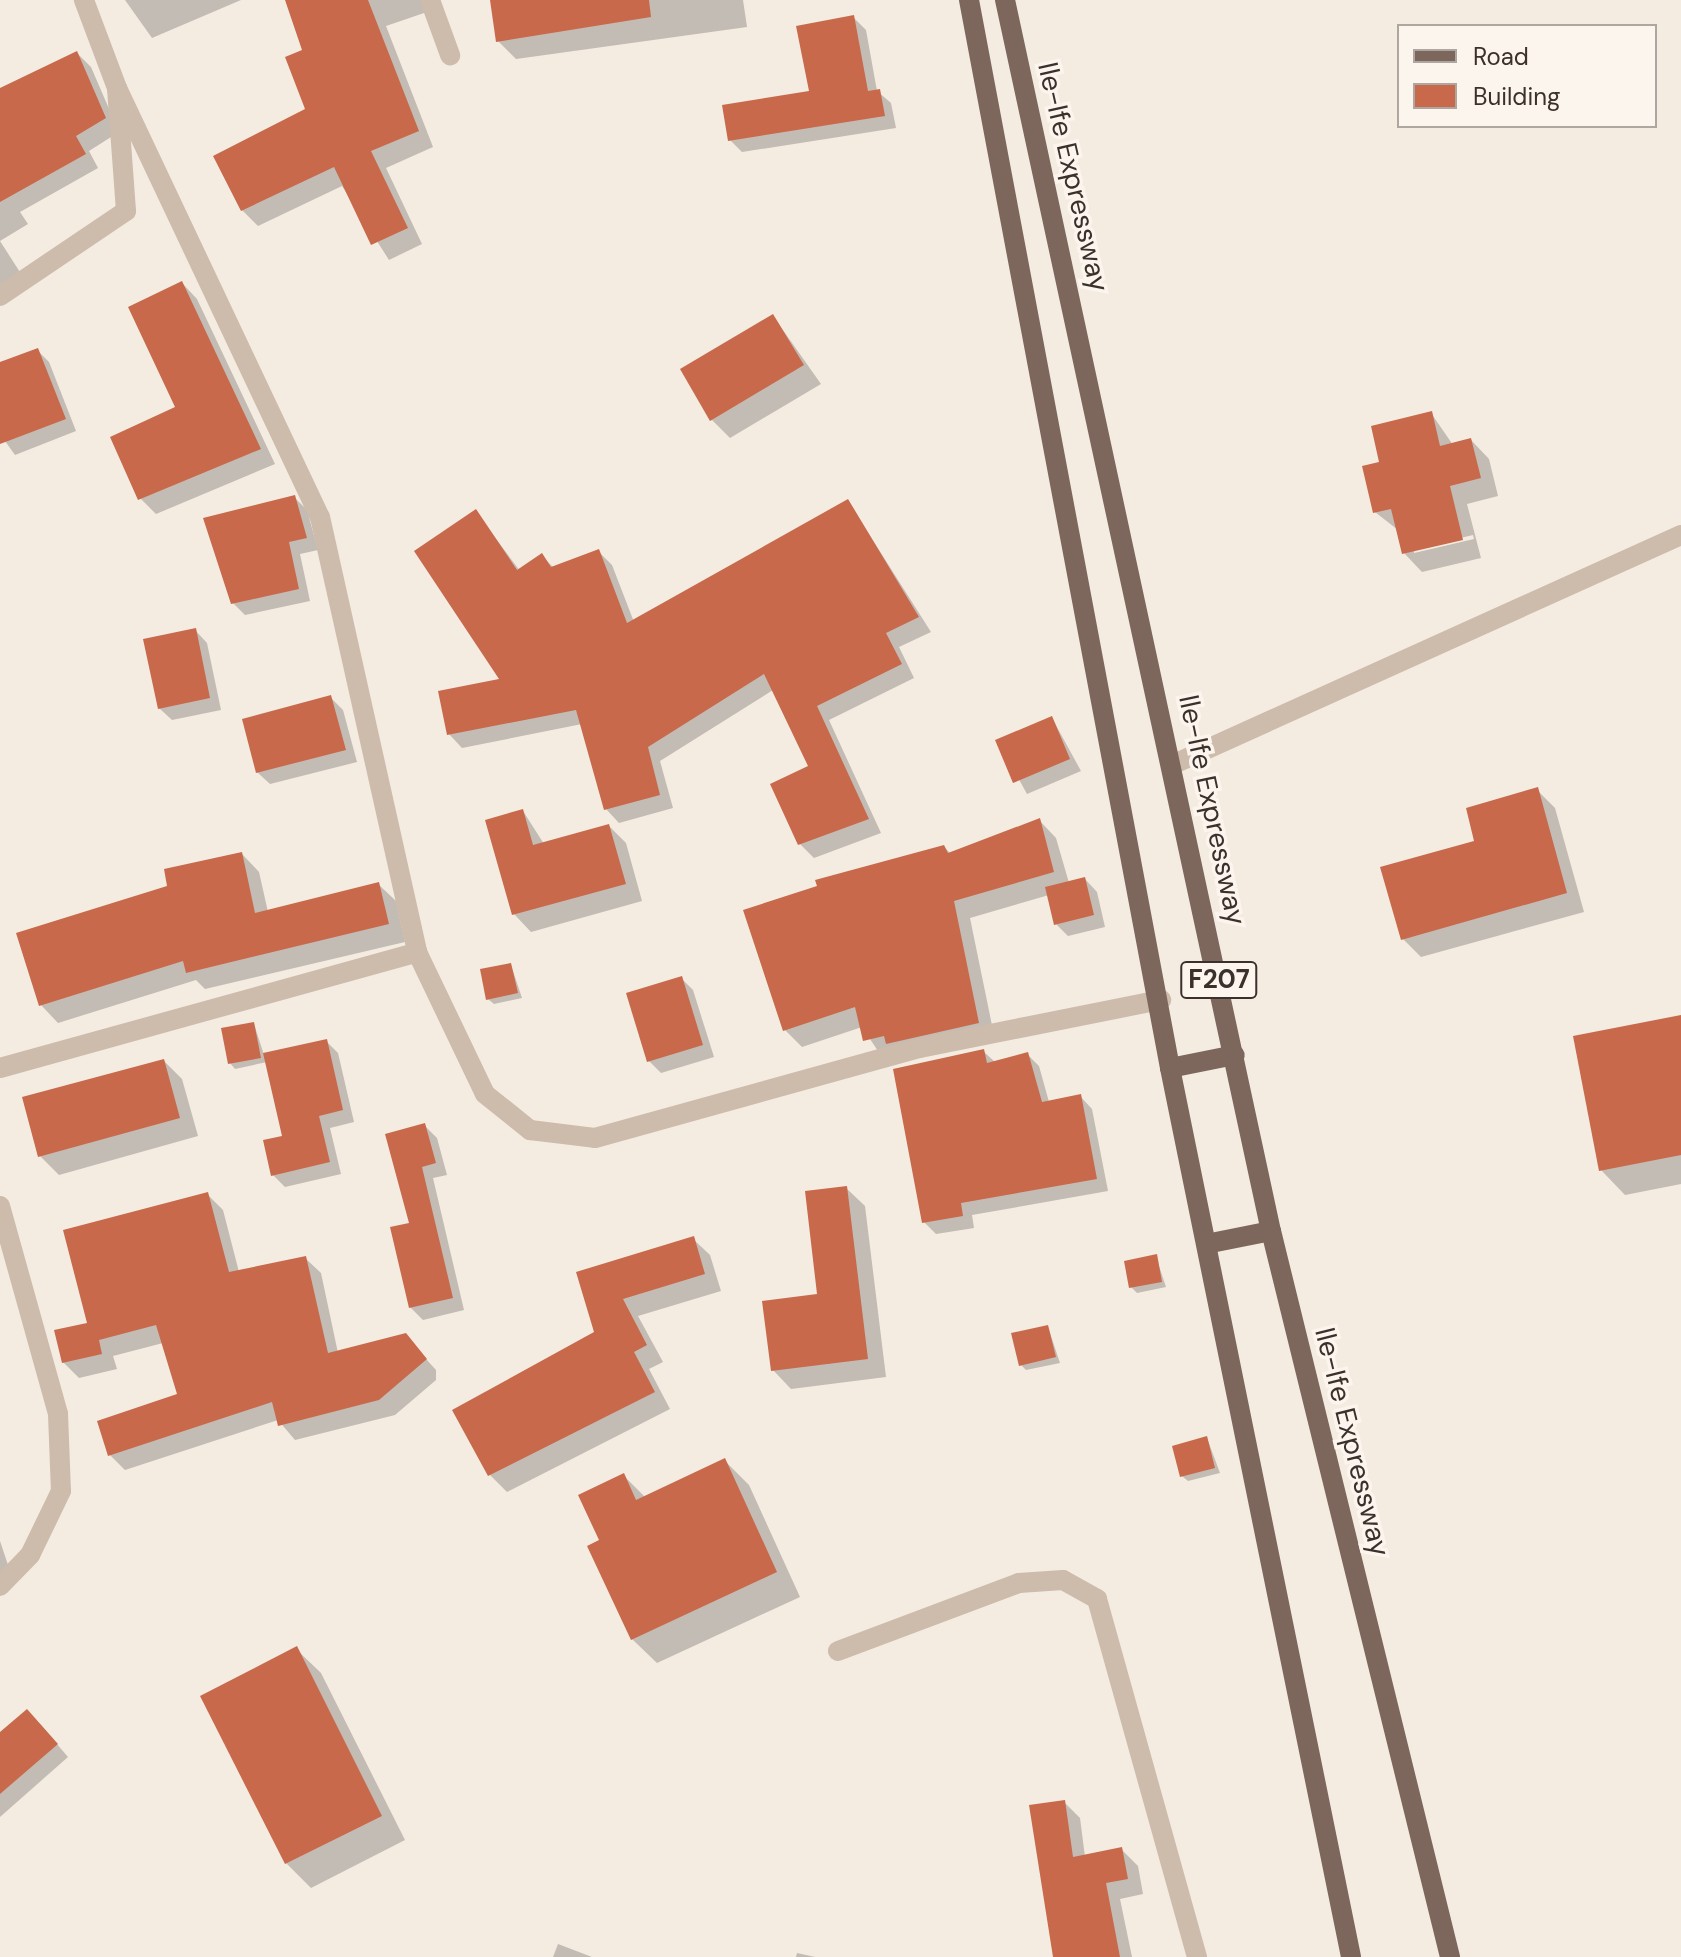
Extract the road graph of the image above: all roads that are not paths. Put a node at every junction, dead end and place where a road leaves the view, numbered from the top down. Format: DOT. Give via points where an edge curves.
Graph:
graph roads {
  1 [pos="84,0"];
  2 [pos="430,0"];
  3 [pos="969,0"];
  4 [pos="1005,0"];
  5 [pos="450,55"];
  6 [pos="117,88"];
  7 [pos="0,296"];
  8 [pos="1681,535"];
  9 [pos="1174,764"];
  10 [pos="417,952"];
  11 [pos="1161,1000"];
  12 [pos="1235,1055"];
  13 [pos="0,1068"];
  14 [pos="1170,1068"];
  15 [pos="0,1206"];
  16 [pos="1271,1231"];
  17 [pos="1211,1243"];
  18 [pos="0,1586"];
  19 [pos="838,1651"];
  20 [pos="1197,1957"];
  21 [pos="1351,1957"];
  22 [pos="1450,1957"];
  1 -- 6 [label="street"];
  2 -- 5 [label="street"];
  3 -- 11 [label="main road, F207"];
  4 -- 9 [label="main road, Ile-Ife Expressway / F207"];
  6 -- 7 [label="street" via="126,211"];
  6 -- 10 [label="street" via="320,517"];
  8 -- 9 [label="street"];
  9 -- 12 [label="main road, Ile-Ife Expressway / F207"];
  10 -- 11 [label="street" via="485,1094 530,1130 595,1138 843,1067"];
  10 -- 13 [label="street"];
  11 -- 14 [label="main road, F207"];
  12 -- 14 [label="main road"];
  12 -- 16 [label="main road, Ile-Ife Expressway / F207"];
  14 -- 17 [label="main road, F207"];
  15 -- 18 [label="street" via="58,1414 61,1491 30,1555"];
  16 -- 17 [label="main road"];
  16 -- 22 [label="main road, Ile-Ife Expressway / F207"];
  17 -- 21 [label="main road, F207"];
  19 -- 20 [label="street" via="1019,1583 1063,1580 1097,1599"];
}
